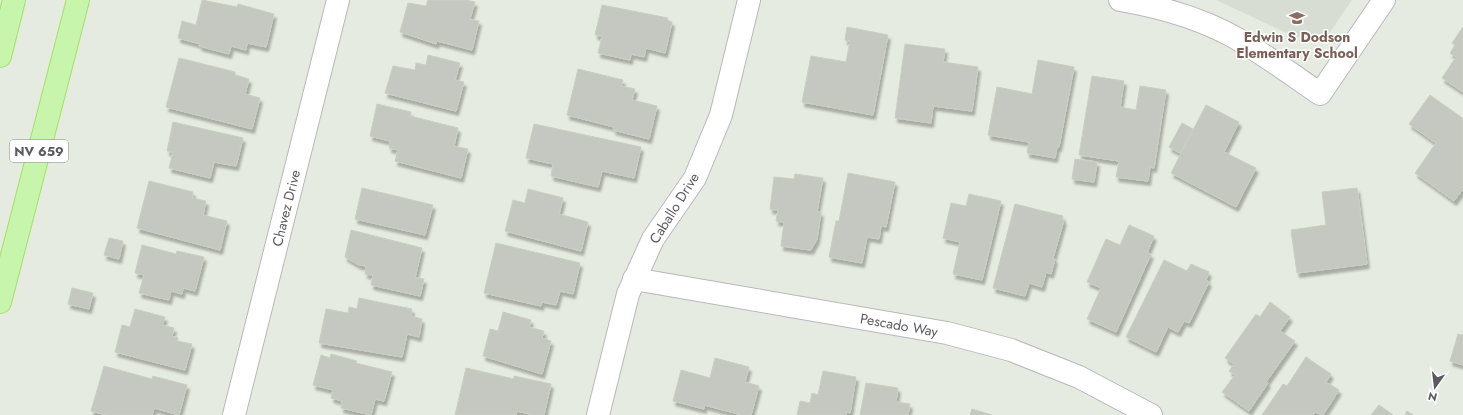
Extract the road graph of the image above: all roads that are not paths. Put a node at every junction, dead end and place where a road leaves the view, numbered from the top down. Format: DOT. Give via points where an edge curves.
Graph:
graph roads {
  1 [pos="14,0"];
  2 [pos="78,0"];
  3 [pos="338,0"];
  4 [pos="749,0"];
  5 [pos="1120,0"];
  6 [pos="1384,0"];
  7 [pos="0,56"];
  8 [pos="634,279"];
  9 [pos="0,302"];
  10 [pos="234,415"];
  11 [pos="598,415"];
  12 [pos="1151,415"];
  1 -- 7 [label="main road"];
  2 -- 9 [label="main road, NV 659"];
  3 -- 10 [label="street, Chavez Drive"];
  4 -- 8 [label="street, Caballo Drive" via="721,115 697,171 653,239"];
  5 -- 6 [label="street" via="1150,5 1198,20 1240,40 1320,94"];
  8 -- 11 [label="street, Caballo Drive"];
  8 -- 12 [label="street, Pescado Way" via="947,333 1011,350 1079,377"];
}
